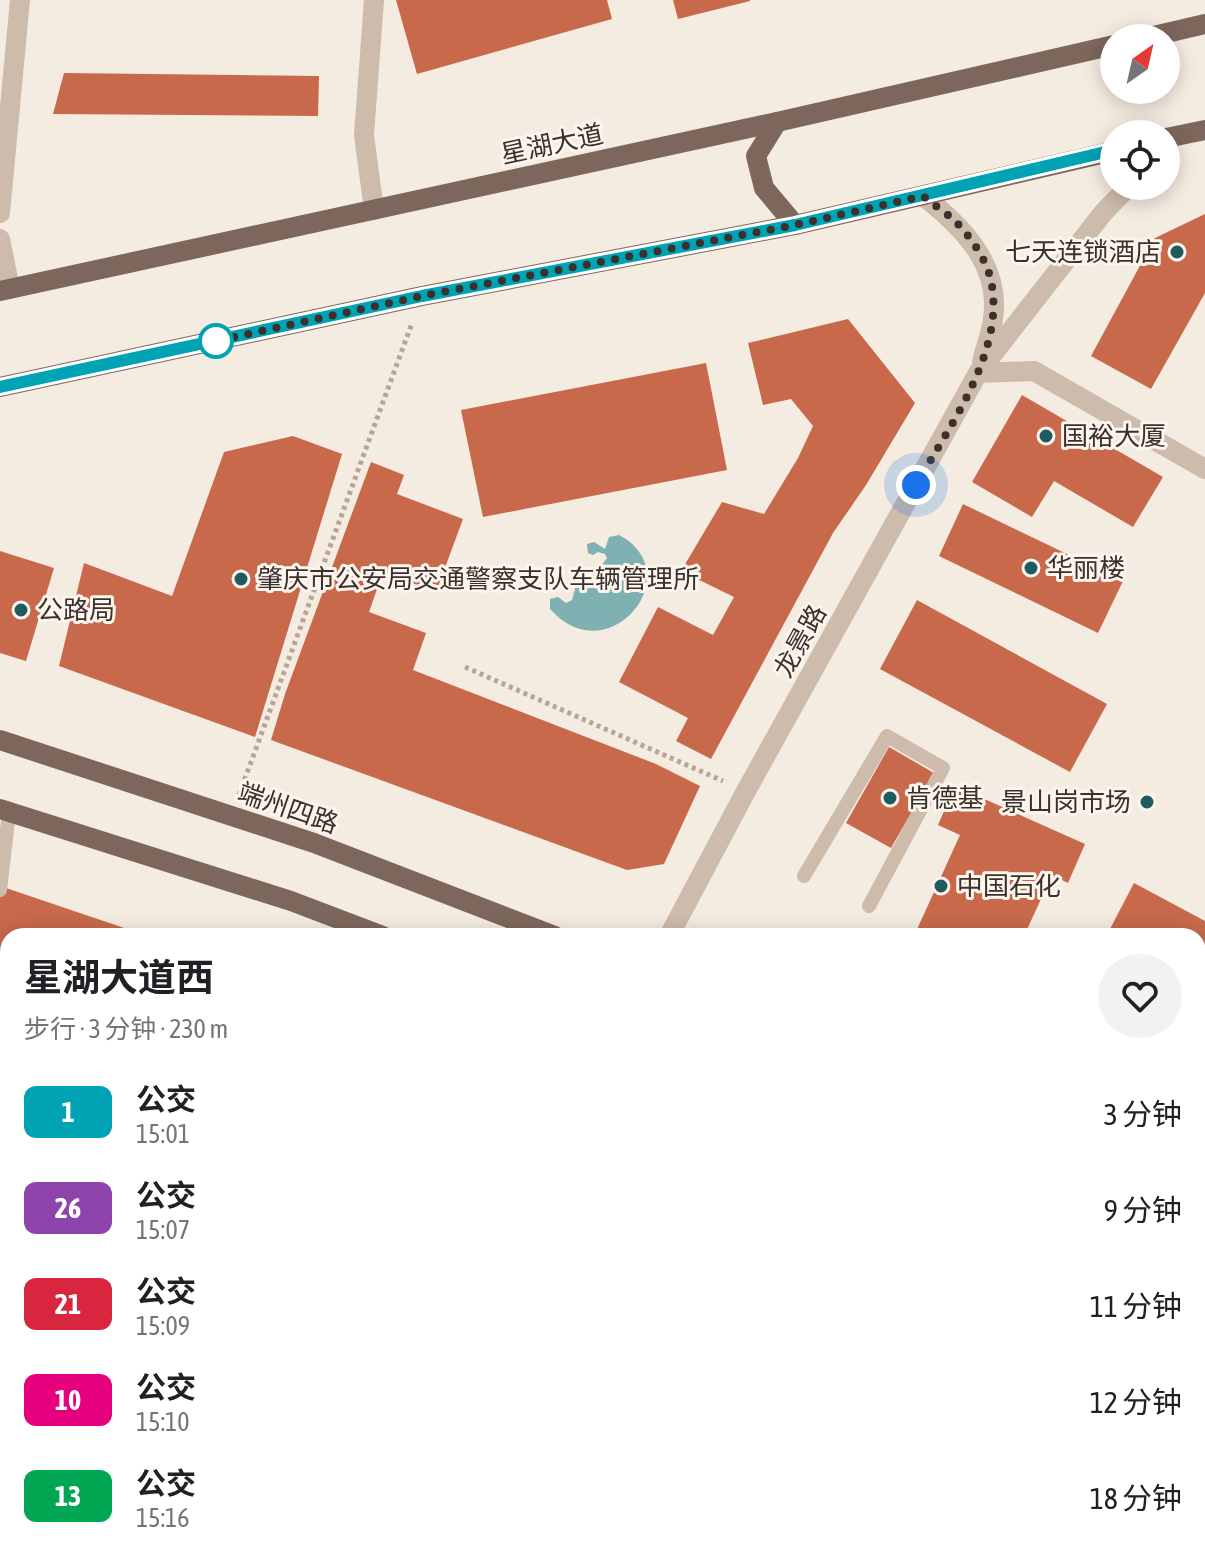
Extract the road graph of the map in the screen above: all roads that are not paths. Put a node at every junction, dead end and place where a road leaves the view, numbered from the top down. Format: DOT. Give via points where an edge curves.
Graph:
graph roads {
  1 [pos="20,0"];
  2 [pos="374,0"];
  3 [pos="1205,24"];
  4 [pos="1180,30"];
  5 [pos="1100,48"];
  6 [pos="777,122"];
  7 [pos="1205,130"];
  8 [pos="1180,138"];
  9 [pos="1100,154"];
  10 [pos="923,196"];
  11 [pos="1116,200"];
  12 [pos="374,210"];
  13 [pos="0,213"];
  14 [pos="795,225"];
  15 [pos="0,239"];
  16 [pos="5,290"];
  17 [pos="978,373"];
  18 [pos="0,387"];
  19 [pos="1205,469"];
  20 [pos="0,740"];
  21 [pos="5,810"];
  22 [pos="804,876"];
  23 [pos="0,890"];
  24 [pos="869,906"];
  25 [pos="362,928"];
  26 [pos="534,928"];
  27 [pos="673,928"];
  1 -- 13 [label="street"];
  2 -- 12 [label="street" via="364,135"];
  3 -- 4 [label="main road"];
  5 -- 6 [label="main road, 星湖大道"];
  6 -- 12 [label="main road, 星湖大道"];
  6 -- 14 [label="main road" via="756,156 764,188"];
  7 -- 8 [label="main road"];
  9 -- 10 [label="main road"];
  10 -- 14 [label="main road"];
  10 -- 17 [label="street" via="955,221 991,279 994,318"];
  11 -- 17 [label="street"];
  12 -- 16 [label="main road, 星湖大道"];
  14 -- 18 [label="main road" via="422,296"];
  15 -- 16 [label="street"];
  17 -- 19 [label="street" via="1034,371"];
  17 -- 27 [label="street, 龙景路"];
  20 -- 26 [label="main road, 端州四路" via="314,843"];
  21 -- 23 [label="lane"];
  21 -- 25 [label="main road"];
  22 -- 24 [label="lane" via="887,736 943,768"];
}
